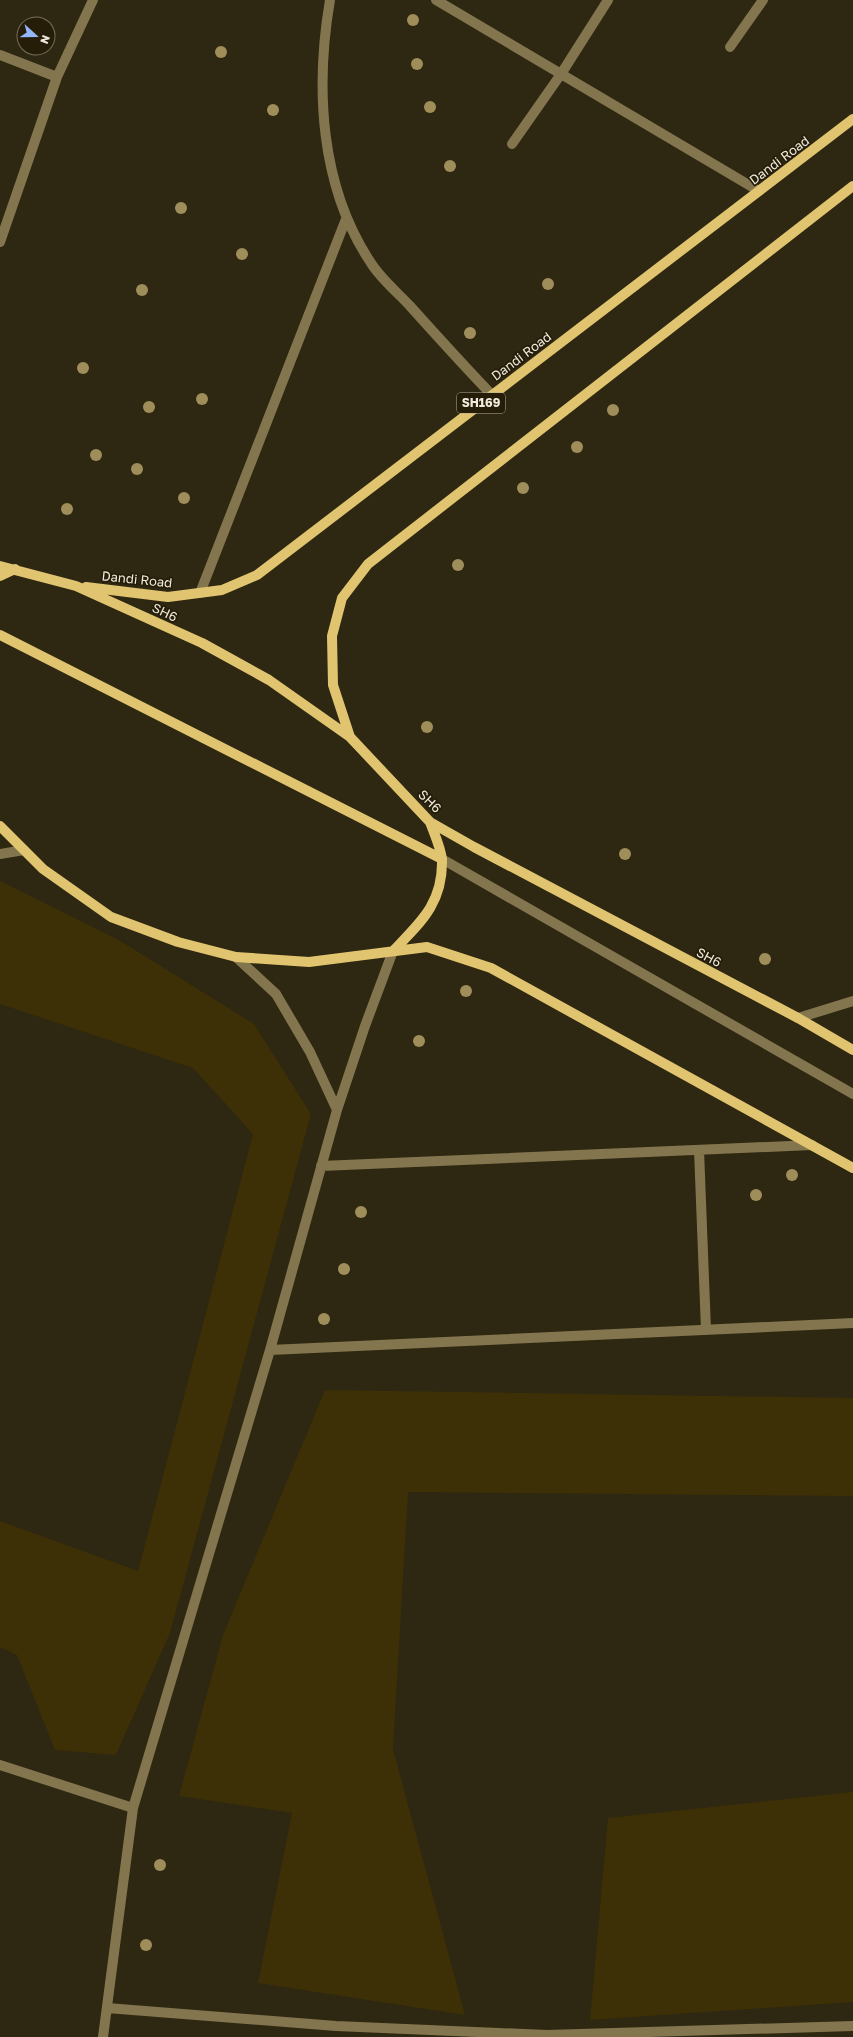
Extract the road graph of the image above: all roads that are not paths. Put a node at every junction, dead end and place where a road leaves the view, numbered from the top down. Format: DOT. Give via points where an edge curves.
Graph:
graph roads {
  1 [pos="93,0"];
  2 [pos="330,0"];
  3 [pos="436,0"];
  4 [pos="608,0"];
  5 [pos="763,0"];
  6 [pos="730,47"];
  7 [pos="0,55"];
  8 [pos="561,74"];
  9 [pos="57,78"];
  10 [pos="853,119"];
  11 [pos="512,144"];
  12 [pos="853,186"];
  13 [pos="759,191"];
  14 [pos="346,218"];
  15 [pos="0,242"];
  16 [pos="492,395"];
  17 [pos="0,566"];
  18 [pos="15,569"];
  19 [pos="0,576"];
  20 [pos="76,586"];
  21 [pos="200,593"];
  22 [pos="0,635"];
  23 [pos="350,737"];
  24 [pos="430,822"];
  25 [pos="0,826"];
  26 [pos="24,850"];
  27 [pos="0,854"];
  28 [pos="442,859"];
  29 [pos="393,951"];
  30 [pos="236,957"];
  31 [pos="853,1001"];
  32 [pos="798,1018"];
  33 [pos="853,1050"];
  34 [pos="853,1094"];
  35 [pos="337,1110"];
  36 [pos="812,1145"];
  37 [pos="699,1150"];
  38 [pos="321,1166"];
  39 [pos="853,1168"];
  40 [pos="853,1323"];
  41 [pos="706,1330"];
  42 [pos="270,1350"];
  43 [pos="0,1765"];
  44 [pos="134,1808"];
  45 [pos="107,2008"];
  46 [pos="853,2026"];
  47 [pos="725,2034"];
  48 [pos="103,2037"];
  1 -- 9 [label="street"];
  2 -- 14 [label="street" via="324,34 322,100 330,166"];
  3 -- 8 [label="street"];
  4 -- 8 [label="street"];
  5 -- 6 [label="street"];
  7 -- 9 [label="street"];
  8 -- 11 [label="street"];
  8 -- 13 [label="street"];
  9 -- 15 [label="street"];
  10 -- 13 [label="main road, Dandi Road / SH169"];
  12 -- 23 [label="main road" via="368,564 342,598 332,636 333,684"];
  13 -- 16 [label="main road, Dandi Road / SH169"];
  14 -- 16 [label="street" via="371,264"];
  14 -- 21 [label="street"];
  16 -- 21 [label="main road, Dandi Road / SH169" via="257,575 222,590"];
  17 -- 18 [label="main road, SH6"];
  18 -- 19 [label="main road"];
  18 -- 20 [label="main road, SH6"];
  20 -- 21 [label="main road, Dandi Road / SH169" via="168,597"];
  20 -- 23 [label="main road, SH6" via="202,643 269,680"];
  22 -- 28 [label="main road"];
  23 -- 24 [label="main road, SH6"];
  24 -- 28 [label="main road"];
  24 -- 32 [label="main road, SH6"];
  25 -- 26 [label="main road"];
  26 -- 27 [label="street"];
  26 -- 30 [label="main road" via="43,869 111,916 178,942"];
  28 -- 29 [label="main road" via="438,893 423,920"];
  28 -- 34 [label="street"];
  29 -- 30 [label="main road" via="309,962"];
  29 -- 35 [label="street"];
  29 -- 36 [label="main road" via="427,947 491,968"];
  30 -- 35 [label="street" via="276,994 310,1052"];
  31 -- 32 [label="street"];
  32 -- 33 [label="main road, SH6"];
  35 -- 38 [label="street"];
  36 -- 37 [label="street"];
  36 -- 39 [label="main road"];
  37 -- 38 [label="street"];
  37 -- 41 [label="street"];
  38 -- 42 [label="street"];
  40 -- 41 [label="street"];
  41 -- 42 [label="street"];
  42 -- 44 [label="street"];
  43 -- 44 [label="street"];
  44 -- 45 [label="street"];
  45 -- 47 [label="street" via="336,2026 548,2035"];
  45 -- 48 [label="street"];
  46 -- 47 [label="street"];
}
